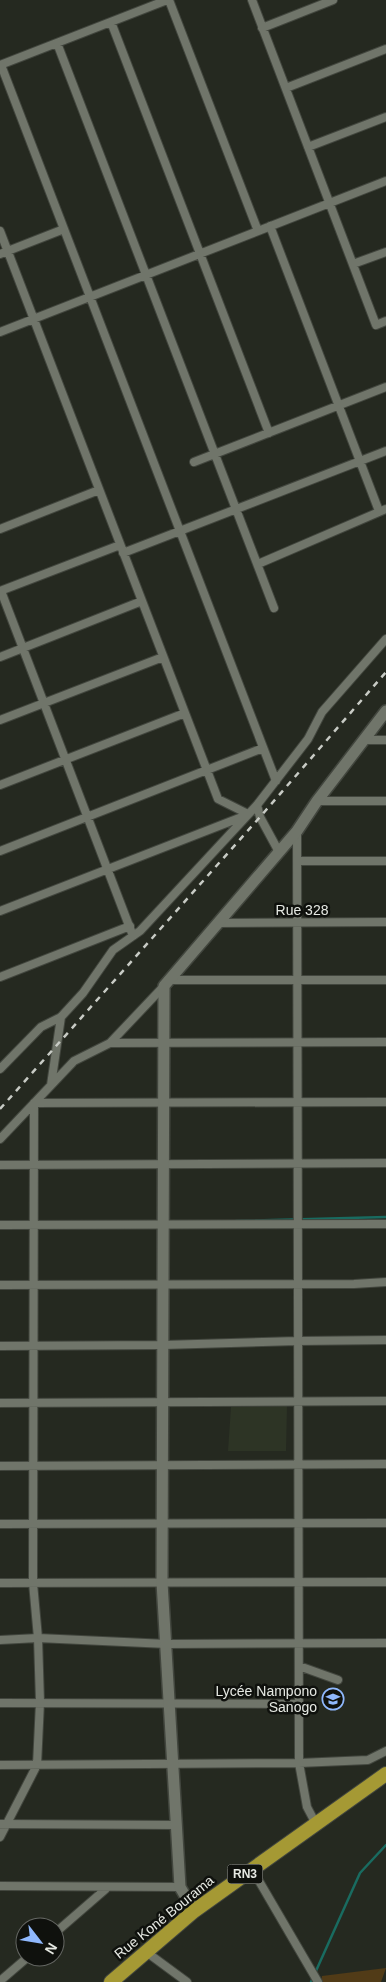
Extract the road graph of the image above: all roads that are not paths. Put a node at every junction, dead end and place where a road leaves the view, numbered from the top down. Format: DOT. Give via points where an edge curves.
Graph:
graph roads {
  1 [pos="168,0"];
  2 [pos="252,0"];
  3 [pos="333,0"];
  4 [pos="111,22"];
  5 [pos="262,28"];
  6 [pos="58,43"];
  7 [pos="386,48"];
  8 [pos="1,65"];
  9 [pos="286,88"];
  10 [pos="386,117"];
  11 [pos="308,147"];
  12 [pos="386,181"];
  13 [pos="330,203"];
  14 [pos="270,226"];
  15 [pos="64,228"];
  16 [pos="0,231"];
  17 [pos="258,231"];
  18 [pos="4,252"];
  19 [pos="386,252"];
  20 [pos="200,254"];
  21 [pos="353,264"];
  22 [pos="146,275"];
  23 [pos="90,296"];
  24 [pos="34,319"];
  25 [pos="386,322"];
  26 [pos="0,332"];
  27 [pos="386,387"];
  28 [pos="339,406"];
  29 [pos="269,433"];
  30 [pos="386,450"];
  31 [pos="215,454"];
  32 [pos="360,461"];
  33 [pos="194,462"];
  34 [pos="99,490"];
  35 [pos="236,509"];
  36 [pos="383,510"];
  37 [pos="0,529"];
  38 [pos="180,531"];
  39 [pos="120,545"];
  40 [pos="123,553"];
  41 [pos="258,564"];
  42 [pos="1,591"];
  43 [pos="142,601"];
  44 [pos="274,608"];
  45 [pos="386,639"];
  46 [pos="23,648"];
  47 [pos="163,656"];
  48 [pos="0,657"];
  49 [pos="44,703"];
  50 [pos="386,711"];
  51 [pos="185,713"];
  52 [pos="0,720"];
  53 [pos="363,740"];
  54 [pos="386,740"];
  55 [pos="264,748"];
  56 [pos="66,759"];
  57 [pos="207,770"];
  58 [pos="276,781"];
  59 [pos="0,785"];
  60 [pos="386,800"];
  61 [pos="317,801"];
  62 [pos="257,805"];
  63 [pos="248,814"];
  64 [pos="88,817"];
  65 [pos="296,831"];
  66 [pos="0,851"];
  67 [pos="279,852"];
  68 [pos="297,861"];
  69 [pos="386,861"];
  70 [pos="108,869"];
  71 [pos="0,911"];
  72 [pos="297,922"];
  73 [pos="386,922"];
  74 [pos="218,923"];
  75 [pos="130,926"];
  76 [pos="133,936"];
  77 [pos="0,977"];
  78 [pos="297,980"];
  79 [pos="386,980"];
  80 [pos="166,983"];
  81 [pos="61,1016"];
  82 [pos="297,1042"];
  83 [pos="386,1042"];
  84 [pos="110,1043"];
  85 [pos="163,1043"];
  86 [pos="0,1069"];
  87 [pos="51,1086"];
  88 [pos="297,1102"];
  89 [pos="386,1102"];
  90 [pos="34,1103"];
  91 [pos="163,1103"];
  92 [pos="0,1139"];
  93 [pos="386,1163"];
  94 [pos="0,1164"];
  95 [pos="34,1164"];
  96 [pos="163,1164"];
  97 [pos="297,1164"];
  98 [pos="163,1224"];
  99 [pos="298,1224"];
  100 [pos="386,1224"];
  101 [pos="0,1225"];
  102 [pos="34,1225"];
  103 [pos="386,1282"];
  104 [pos="298,1284"];
  105 [pos="0,1285"];
  106 [pos="34,1285"];
  107 [pos="163,1285"];
  108 [pos="386,1340"];
  109 [pos="297,1341"];
  110 [pos="34,1345"];
  111 [pos="163,1345"];
  112 [pos="0,1346"];
  113 [pos="386,1401"];
  114 [pos="0,1402"];
  115 [pos="34,1402"];
  116 [pos="162,1402"];
  117 [pos="298,1402"];
  118 [pos="386,1464"];
  119 [pos="162,1465"];
  120 [pos="298,1465"];
  121 [pos="0,1466"];
  122 [pos="33,1466"];
  123 [pos="298,1523"];
  124 [pos="386,1523"];
  125 [pos="0,1524"];
  126 [pos="33,1524"];
  127 [pos="162,1524"];
  128 [pos="162,1582"];
  129 [pos="298,1582"];
  130 [pos="386,1582"];
  131 [pos="0,1583"];
  132 [pos="33,1583"];
  133 [pos="38,1638"];
  134 [pos="0,1640"];
  135 [pos="167,1644"];
  136 [pos="298,1644"];
  137 [pos="386,1644"];
  138 [pos="299,1666"];
  139 [pos="338,1680"];
  140 [pos="0,1702"];
  141 [pos="40,1702"];
  142 [pos="170,1704"];
  143 [pos="298,1704"];
  144 [pos="386,1751"];
  145 [pos="299,1762"];
  146 [pos="174,1763"];
  147 [pos="0,1765"];
  148 [pos="37,1765"];
  149 [pos="386,1774"];
  150 [pos="3,1824"];
  151 [pos="316,1824"];
  152 [pos="177,1825"];
  153 [pos="0,1837"];
  154 [pos="252,1869"];
  155 [pos="0,1886"];
  156 [pos="108,1887"];
  157 [pos="180,1887"];
  158 [pos="194,1910"];
  159 [pos="65,1924"];
  160 [pos="145,1951"];
  161 [pos="16,1967"];
  162 [pos="0,1981"];
  163 [pos="111,1982"];
  164 [pos="187,1982"];
  165 [pos="318,1982"];
  1 -- 4 [label="street"];
  1 -- 17 [label="street"];
  2 -- 5 [label="street"];
  3 -- 5 [label="street"];
  4 -- 6 [label="street"];
  4 -- 20 [label="street"];
  5 -- 9 [label="street"];
  6 -- 8 [label="street"];
  6 -- 22 [label="street"];
  7 -- 9 [label="street"];
  8 -- 15 [label="street"];
  9 -- 11 [label="street"];
  10 -- 11 [label="street"];
  11 -- 13 [label="street"];
  12 -- 13 [label="street"];
  13 -- 14 [label="street"];
  13 -- 21 [label="street"];
  14 -- 17 [label="street"];
  14 -- 28 [label="street"];
  15 -- 18 [label="street"];
  15 -- 23 [label="street"];
  16 -- 18 [label="street"];
  17 -- 20 [label="street"];
  18 -- 24 [label="street"];
  19 -- 21 [label="street"];
  20 -- 22 [label="street"];
  20 -- 29 [label="street"];
  21 -- 25 [label="street" via="376,325"];
  22 -- 23 [label="street"];
  22 -- 31 [label="street"];
  23 -- 24 [label="street"];
  23 -- 38 [label="street"];
  24 -- 26 [label="street"];
  24 -- 34 [label="street"];
  27 -- 28 [label="street"];
  28 -- 29 [label="street"];
  28 -- 32 [label="street"];
  29 -- 31 [label="street"];
  30 -- 32 [label="street"];
  31 -- 33 [label="street"];
  31 -- 35 [label="street"];
  32 -- 35 [label="street"];
  32 -- 36 [label="street"];
  34 -- 37 [label="street"];
  34 -- 39 [label="street"];
  35 -- 38 [label="street"];
  35 -- 41 [label="street"];
  36 -- 41 [label="street"];
  38 -- 40 [label="street"];
  38 -- 55 [label="street"];
  39 -- 40 [label="street"];
  39 -- 42 [label="street"];
  40 -- 43 [label="street"];
  41 -- 44 [label="street"];
  42 -- 46 [label="street"];
  43 -- 46 [label="street"];
  43 -- 47 [label="street"];
  45 -- 58 [label="street" via="322,712 308,739"];
  46 -- 48 [label="street"];
  46 -- 49 [label="street"];
  47 -- 49 [label="street"];
  47 -- 51 [label="street"];
  49 -- 52 [label="street"];
  49 -- 56 [label="street"];
  50 -- 53 [label="street"];
  51 -- 56 [label="street"];
  51 -- 57 [label="street"];
  53 -- 54 [label="street"];
  53 -- 61 [label="street"];
  55 -- 57 [label="street"];
  55 -- 58 [label="street"];
  56 -- 59 [label="street"];
  56 -- 64 [label="street"];
  57 -- 63 [label="street" via="218,799"];
  57 -- 64 [label="street"];
  58 -- 62 [label="street"];
  60 -- 61 [label="street"];
  61 -- 65 [label="street"];
  62 -- 63 [label="street"];
  62 -- 67 [label="street"];
  63 -- 70 [label="street"];
  63 -- 76 [label="street"];
  64 -- 66 [label="street"];
  64 -- 70 [label="street"];
  65 -- 67 [label="street"];
  65 -- 68 [label="street"];
  67 -- 74 [label="street"];
  68 -- 69 [label="street"];
  68 -- 72 [label="street"];
  70 -- 71 [label="street"];
  70 -- 75 [label="street"];
  72 -- 73 [label="street, Rue 328"];
  72 -- 74 [label="street, Rue 328"];
  72 -- 78 [label="street"];
  74 -- 80 [label="street"];
  75 -- 76 [label="street"];
  75 -- 77 [label="street"];
  76 -- 81 [label="street" via="113,950 83,993"];
  78 -- 79 [label="street"];
  78 -- 80 [label="street"];
  78 -- 82 [label="street"];
  80 -- 84 [label="street"];
  80 -- 85 [label="street"];
  81 -- 86 [label="street" via="41,1027"];
  81 -- 87 [label="street"];
  82 -- 83 [label="street"];
  82 -- 85 [label="street"];
  82 -- 88 [label="street"];
  84 -- 85 [label="street"];
  84 -- 87 [label="street" via="74,1061"];
  85 -- 91 [label="street"];
  87 -- 90 [label="street"];
  88 -- 89 [label="street"];
  88 -- 91 [label="street"];
  88 -- 97 [label="street"];
  90 -- 91 [label="street"];
  90 -- 92 [label="street"];
  90 -- 95 [label="street"];
  91 -- 96 [label="street"];
  93 -- 97 [label="street"];
  94 -- 95 [label="street"];
  95 -- 96 [label="street"];
  95 -- 102 [label="street"];
  96 -- 97 [label="street"];
  96 -- 98 [label="street"];
  97 -- 99 [label="street"];
  98 -- 99 [label="street"];
  98 -- 102 [label="street"];
  98 -- 107 [label="street"];
  99 -- 100 [label="street"];
  99 -- 104 [label="street"];
  101 -- 102 [label="street"];
  102 -- 106 [label="street"];
  103 -- 104 [label="street"];
  104 -- 107 [label="street"];
  104 -- 109 [label="street"];
  105 -- 106 [label="street"];
  106 -- 107 [label="street"];
  106 -- 110 [label="street"];
  107 -- 111 [label="street"];
  108 -- 109 [label="street"];
  109 -- 111 [label="street"];
  109 -- 117 [label="street"];
  110 -- 111 [label="street"];
  110 -- 112 [label="street"];
  110 -- 115 [label="street"];
  111 -- 116 [label="street"];
  113 -- 117 [label="street"];
  114 -- 115 [label="street"];
  115 -- 116 [label="street"];
  115 -- 122 [label="street"];
  116 -- 117 [label="street"];
  116 -- 119 [label="street"];
  117 -- 120 [label="street"];
  118 -- 120 [label="street"];
  119 -- 120 [label="street"];
  119 -- 122 [label="street"];
  119 -- 127 [label="street"];
  120 -- 123 [label="street"];
  121 -- 122 [label="street"];
  122 -- 126 [label="street"];
  123 -- 124 [label="street"];
  123 -- 127 [label="street"];
  123 -- 129 [label="street"];
  125 -- 126 [label="street"];
  126 -- 127 [label="street"];
  126 -- 132 [label="street"];
  127 -- 128 [label="street"];
  128 -- 129 [label="street"];
  128 -- 132 [label="street"];
  128 -- 135 [label="street"];
  129 -- 130 [label="street"];
  129 -- 136 [label="street"];
  131 -- 132 [label="street"];
  132 -- 133 [label="street"];
  133 -- 134 [label="street"];
  133 -- 135 [label="street"];
  133 -- 141 [label="street"];
  135 -- 136 [label="street"];
  135 -- 142 [label="street"];
  136 -- 137 [label="street"];
  136 -- 138 [label="street"];
  138 -- 139 [label="street"];
  138 -- 143 [label="street"];
  140 -- 141 [label="street"];
  141 -- 142 [label="street"];
  141 -- 148 [label="street"];
  142 -- 143 [label="street"];
  142 -- 146 [label="street"];
  143 -- 145 [label="street"];
  144 -- 145 [label="street" via="368,1760"];
  145 -- 146 [label="street"];
  145 -- 151 [label="street" via="307,1807"];
  146 -- 148 [label="street"];
  146 -- 152 [label="street"];
  147 -- 148 [label="street"];
  148 -- 150 [label="street"];
  149 -- 151 [label="highway, Rue Koné Bourama / RN3"];
  150 -- 152 [label="street"];
  150 -- 153 [label="street"];
  151 -- 154 [label="highway, Rue Koné Bourama / RN3"];
  152 -- 157 [label="street"];
  154 -- 158 [label="highway, Rue Koné Bourama / RN3"];
  154 -- 165 [label="street"];
  155 -- 156 [label="street"];
  156 -- 157 [label="street"];
  156 -- 159 [label="street"];
  157 -- 158 [label="street"];
  158 -- 160 [label="highway, Rue Koné Bourama / RN3"];
  160 -- 163 [label="highway, Rue Koné Bourama / RN3"];
  160 -- 164 [label="street"];
  161 -- 162 [label="street"];
}
